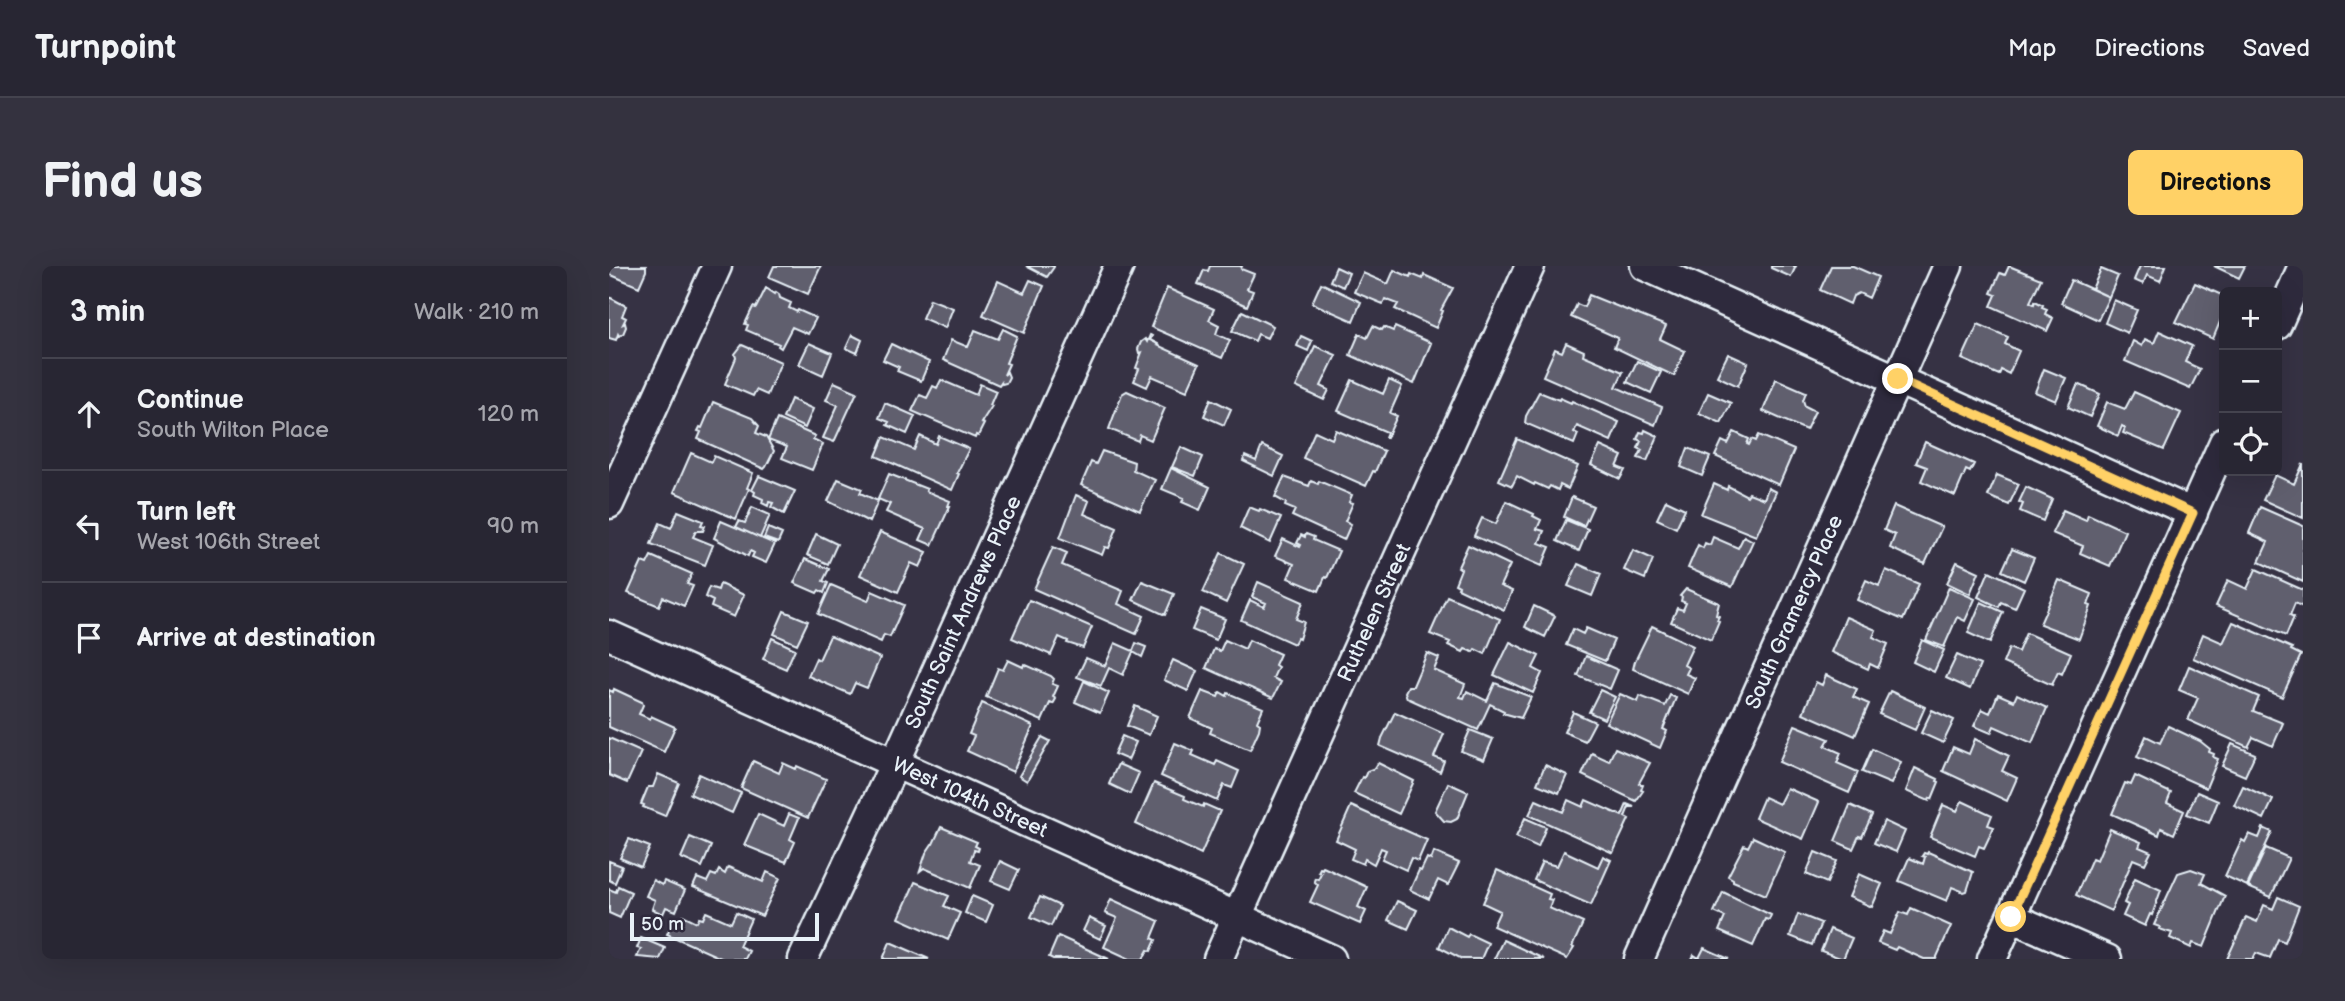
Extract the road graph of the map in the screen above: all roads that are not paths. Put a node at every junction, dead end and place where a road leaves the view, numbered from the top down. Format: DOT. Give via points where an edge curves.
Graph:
graph roads {
  1 [pos="716,266"];
  2 [pos="1119,266"];
  3 [pos="1530,266"];
  4 [pos="1645,266"];
  5 [pos="1948,266"];
  6 [pos="2303,267"];
  7 [pos="2282,314"];
  8 [pos="1898,379"];
  9 [pos="2219,453"];
  10 [pos="609,504"];
  11 [pos="2193,513"];
  12 [pos="609,635"];
  13 [pos="895,763"];
  14 [pos="1237,916"];
  15 [pos="2011,917"];
  16 [pos="803,959"];
  17 [pos="1218,959"];
  18 [pos="1331,959"];
  19 [pos="1640,959"];
  20 [pos="1992,959"];
  21 [pos="2107,959"];
  1 -- 10 [label="street"];
  2 -- 13 [label="street, South Saint Andrews Place"];
  3 -- 14 [label="street, Ruthelen Street"];
  4 -- 8 [label="street"];
  5 -- 8 [label="street, South Gramercy Place"];
  6 -- 7 [label="street"];
  8 -- 11 [label="street"];
  8 -- 19 [label="street, South Gramercy Place"];
  9 -- 11 [label="street"];
  11 -- 15 [label="street"];
  12 -- 13 [label="street, West 104th Street"];
  13 -- 14 [label="street, West 104th Street"];
  13 -- 16 [label="street, South Saint Andrews Place"];
  14 -- 17 [label="street, Ruthelen Street"];
  14 -- 18 [label="street, West 104th Street"];
  15 -- 20 [label="street"];
  15 -- 21 [label="street"];
}
